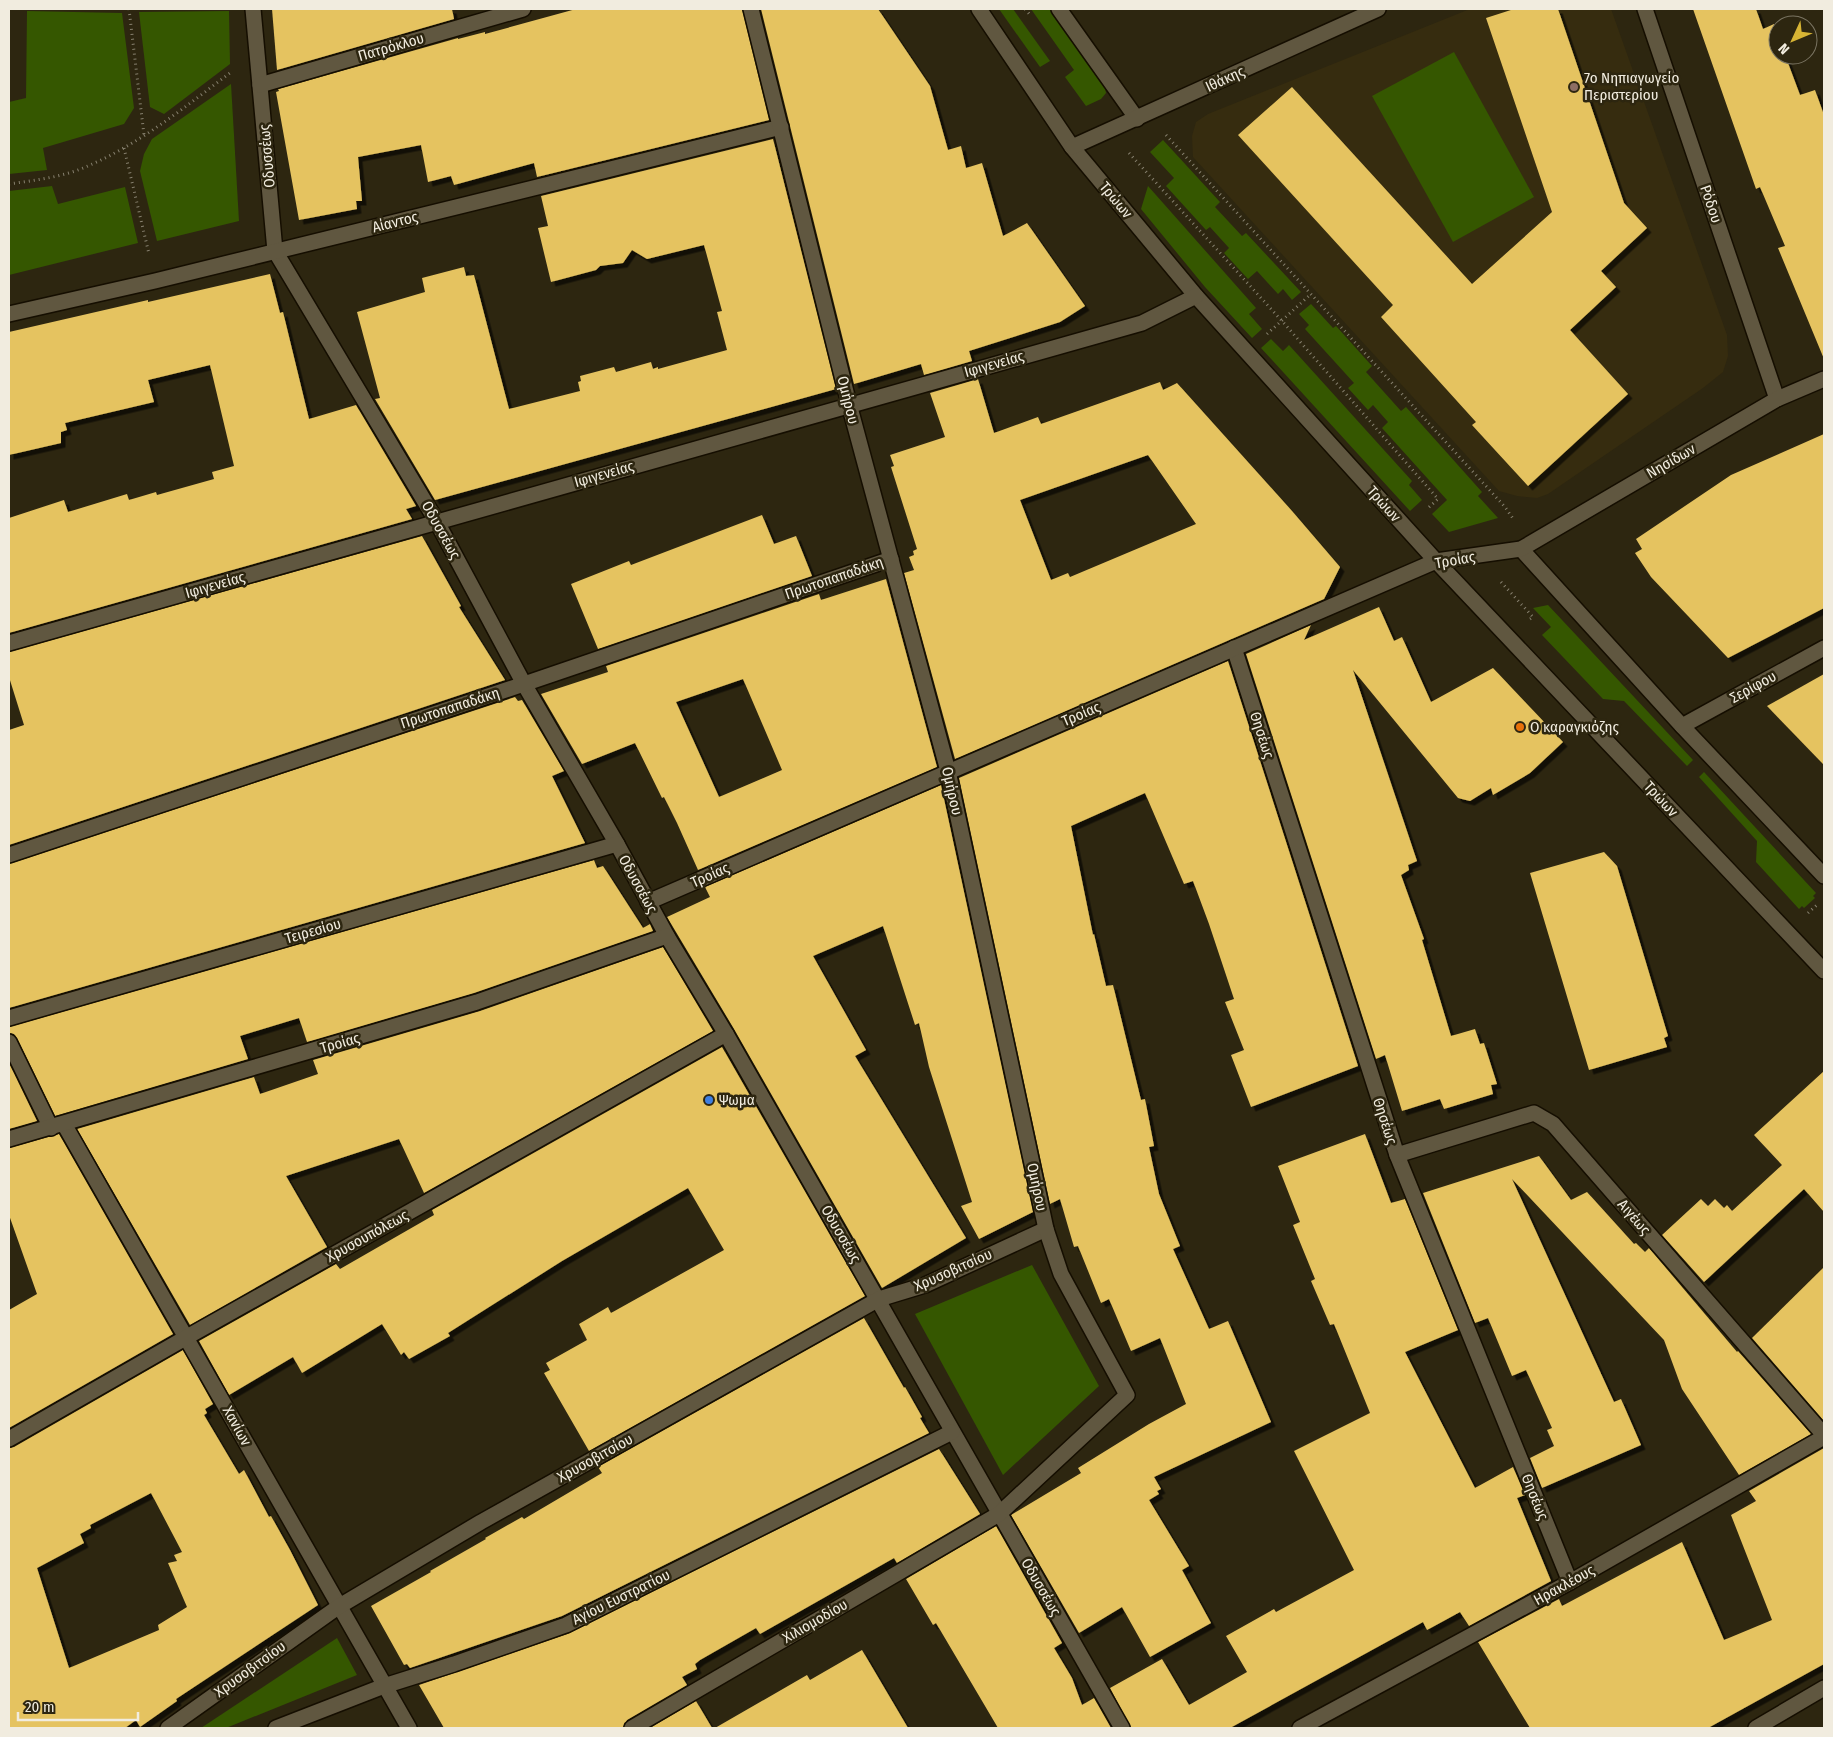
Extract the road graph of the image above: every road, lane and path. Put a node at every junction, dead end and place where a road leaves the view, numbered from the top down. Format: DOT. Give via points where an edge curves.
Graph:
graph roads {
  1 [pos="130,9"];
  2 [pos="252,9"];
  3 [pos="522,9"];
  4 [pos="751,9"];
  5 [pos="979,9"];
  6 [pos="1025,9"];
  7 [pos="1059,9"];
  8 [pos="1378,9"];
  9 [pos="1645,9"];
  10 [pos="1036,24"];
  11 [pos="256,55"];
  12 [pos="260,85"];
  13 [pos="1143,116"];
  14 [pos="781,127"];
  15 [pos="144,135"];
  16 [pos="1101,135"];
  17 [pos="124,148"];
  18 [pos="1072,148"];
  19 [pos="9,184"];
  20 [pos="275,251"];
  21 [pos="155,280"];
  22 [pos="1311,294"];
  23 [pos="1196,296"];
  24 [pos="9,314"];
  25 [pos="1282,321"];
  26 [pos="1248,351"];
  27 [pos="1824,379"];
  28 [pos="1777,399"];
  29 [pos="849,404"];
  30 [pos="437,522"];
  31 [pos="1406,528"];
  32 [pos="1521,549"];
  33 [pos="891,559"];
  34 [pos="1436,561"];
  35 [pos="9,643"];
  36 [pos="1234,648"];
  37 [pos="1824,648"];
  38 [pos="524,684"];
  39 [pos="1682,726"];
  40 [pos="948,771"];
  41 [pos="617,844"];
  42 [pos="9,855"];
  43 [pos="1824,876"];
  44 [pos="648,902"];
  45 [pos="667,936"];
  46 [pos="1824,971"];
  47 [pos="9,1018"];
  48 [pos="726,1034"];
  49 [pos="9,1042"];
  50 [pos="58,1126"];
  51 [pos="9,1139"];
  52 [pos="1397,1156"];
  53 [pos="1046,1229"];
  54 [pos="879,1299"];
  55 [pos="187,1337"];
  56 [pos="952,1432"];
  57 [pos="1824,1436"];
  58 [pos="9,1439"];
  59 [pos="998,1514"];
  60 [pos="1570,1582"];
  61 [pos="338,1607"];
  62 [pos="384,1686"];
  63 [pos="1824,1688"];
  64 [pos="168,1728"];
  65 [pos="276,1728"];
  66 [pos="409,1728"];
  67 [pos="632,1728"];
  68 [pos="1122,1728"];
  69 [pos="1300,1728"];
  70 [pos="1756,1728"];
  1 -- 15 [label="path"];
  2 -- 11 [label="street, Οδυσσέως"];
  3 -- 12 [label="street, Πατρόκλου"];
  4 -- 14 [label="street, Ομήρου"];
  5 -- 18 [label="street, Τρώων"];
  6 -- 10 [label="path"];
  7 -- 13 [label="street"];
  8 -- 13 [label="street, Ιθάκης"];
  9 -- 28 [label="street, Ρόδου"];
  11 -- 12 [label="street, Οδυσσέως"];
  11 -- 15 [label="path"];
  12 -- 20 [label="street, Οδυσσέως"];
  13 -- 16 [label="street, Ιθάκης"];
  13 -- 22 [label="path" via="1160,129"];
  14 -- 20 [label="street, Αίαντος"];
  14 -- 29 [label="street, Ομήρου"];
  15 -- 17 [label="path"];
  16 -- 18 [label="street, Ιθάκης"];
  16 -- 25 [label="path" via="1120,144"];
  17 -- 19 [label="path" via="89,166 46,179"];
  17 -- 21 [label="path"];
  18 -- 23 [label="street, Τρώων"];
  20 -- 21 [label="street, Αίαντος"];
  20 -- 30 [label="street, Οδυσσέως"];
  21 -- 24 [label="street, Αίαντος"];
  22 -- 25 [label="path"];
  22 -- 32 [label="path" via="1505,507 1518,525"];
  23 -- 26 [label="street, Τρώων"];
  23 -- 29 [label="street, Ιφιγενείας" via="1142,323"];
  25 -- 26 [label="path"];
  25 -- 31 [label="path" via="1438,499"];
  26 -- 31 [label="street, Τρώων"];
  27 -- 28 [label="street, Νησίδων"];
  28 -- 32 [label="street, Νησίδων"];
  29 -- 30 [label="street, Ιφιγενείας"];
  29 -- 33 [label="street, Ομήρου"];
  30 -- 35 [label="street, Ιφιγενείας"];
  30 -- 38 [label="street, Οδυσσέως"];
  31 -- 34 [label="street, Τρώων"];
  32 -- 34 [label="street, Τροίας"];
  32 -- 39 [label="street"];
  33 -- 38 [label="street, Πρωτοπαπαδάκη"];
  33 -- 40 [label="street, Ομήρου"];
  34 -- 36 [label="street, Τροίας"];
  34 -- 46 [label="street, Τρώων"];
  36 -- 40 [label="street, Τροίας"];
  36 -- 52 [label="street, Θησέως"];
  37 -- 39 [label="street, Σερίφου"];
  38 -- 41 [label="street, Οδυσσέως"];
  38 -- 42 [label="street, Πρωτοπαπαδάκη"];
  39 -- 43 [label="street"];
  40 -- 44 [label="street, Τροίας"];
  40 -- 53 [label="street, Ομήρου"];
  41 -- 44 [label="street, Οδυσσέως"];
  41 -- 47 [label="street, Τειρεσίου"];
  44 -- 45 [label="street, Οδυσσέως"];
  45 -- 48 [label="street, Οδυσσέως"];
  45 -- 50 [label="street, Τροίας" via="477,1002"];
  48 -- 54 [label="street, Οδυσσέως"];
  48 -- 55 [label="street, Χρυσουπόλεως"];
  49 -- 50 [label="street, Χανίων"];
  50 -- 51 [label="street, Τροίας"];
  50 -- 55 [label="street, Χανίων"];
  52 -- 57 [label="street, Αιγέως" via="1534,1113 1553,1124"];
  52 -- 60 [label="street, Θησέως"];
  53 -- 54 [label="street, Χρυσοβιτσίου" via="925,1285"];
  53 -- 59 [label="street, Ομήρου" via="1061,1274 1127,1395"];
  54 -- 56 [label="street, Οδυσσέως"];
  54 -- 61 [label="street, Χρυσοβιτσίου" via="481,1522"];
  55 -- 58 [label="street, Χρυσουπόλεως"];
  55 -- 61 [label="street, Χανίων"];
  56 -- 59 [label="street, Οδυσσέως"];
  56 -- 62 [label="street, Αγίου Ευστρατίου" via="566,1625"];
  57 -- 60 [label="street, Ηρακλέους"];
  59 -- 67 [label="street, Χιλιομοδίου"];
  59 -- 68 [label="street, Οδυσσέως"];
  60 -- 69 [label="street, Ηρακλέους"];
  61 -- 62 [label="street, Χανίων"];
  61 -- 64 [label="street, Χρυσοβιτσίου"];
  62 -- 65 [label="street, Αγίου Ευστρατίου"];
  62 -- 66 [label="street, Χανίων"];
  63 -- 70 [label="street"];
}
